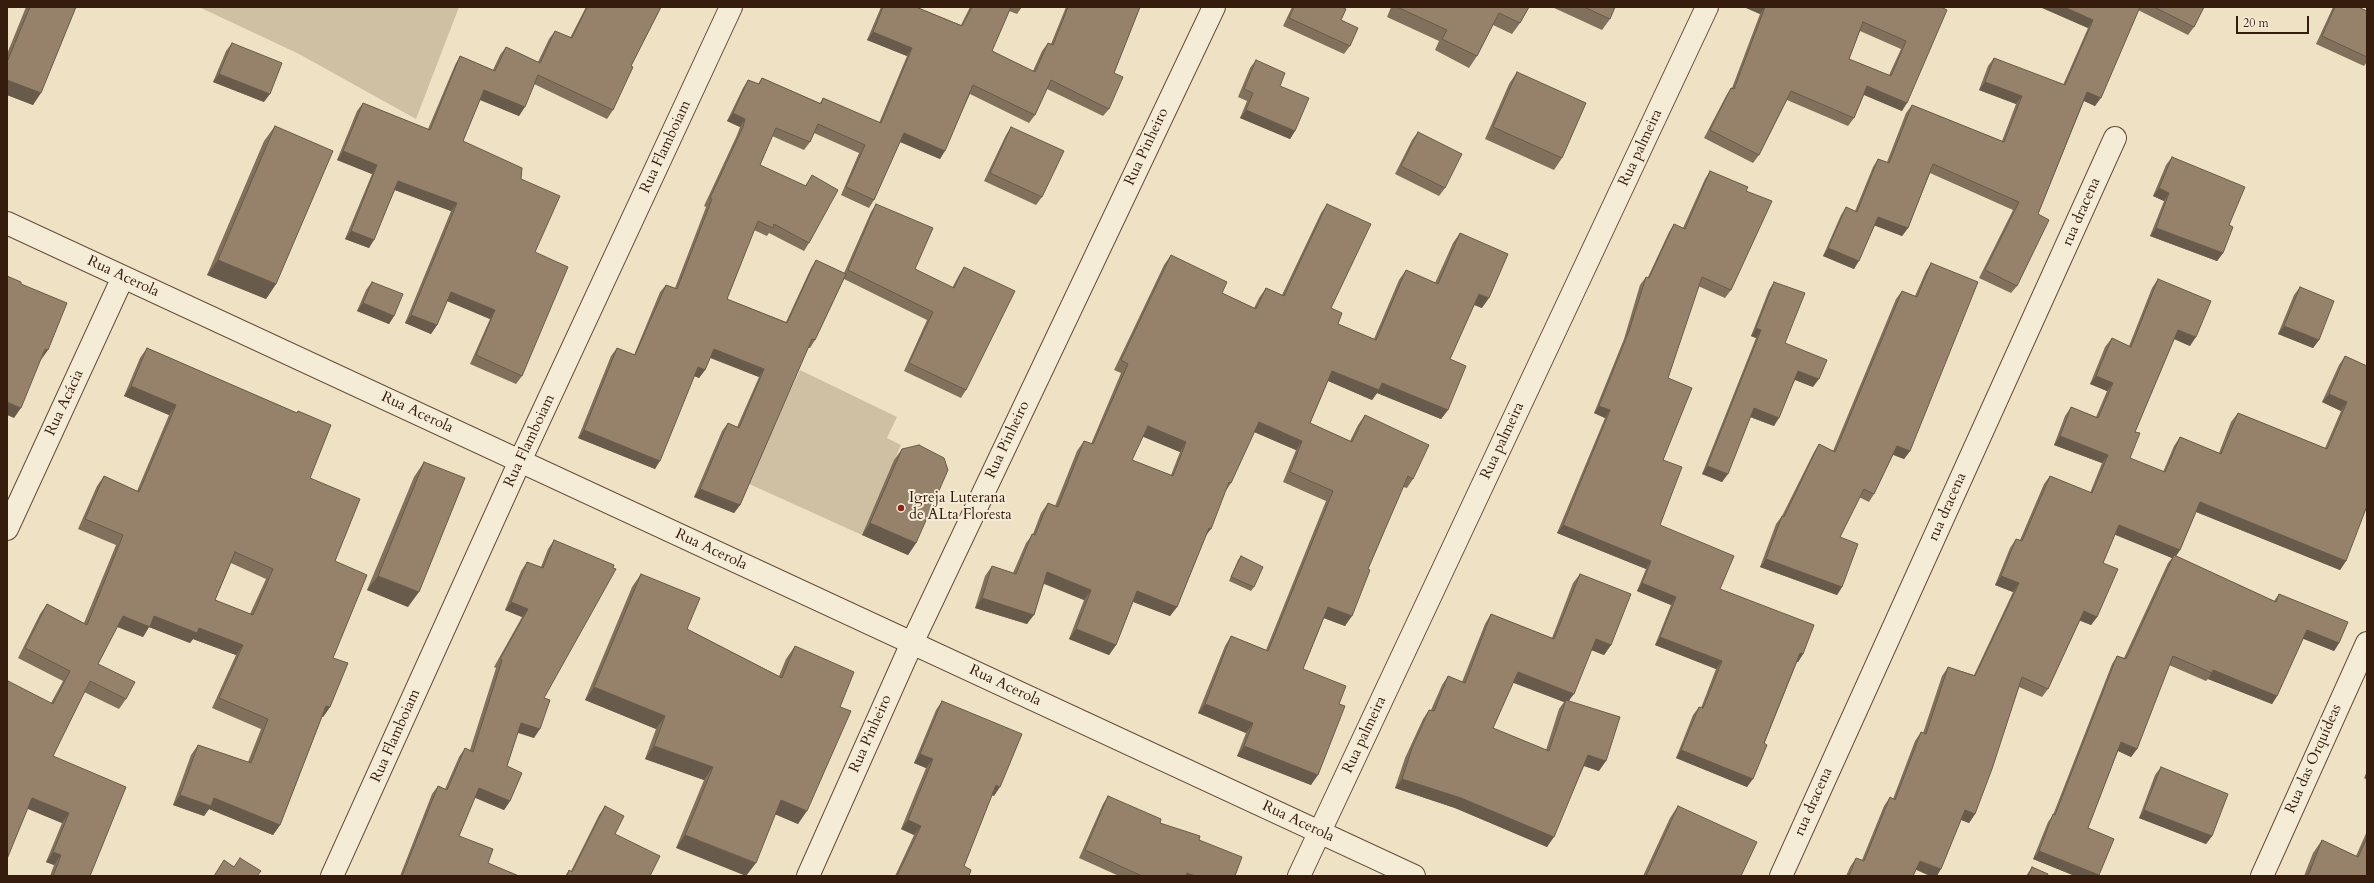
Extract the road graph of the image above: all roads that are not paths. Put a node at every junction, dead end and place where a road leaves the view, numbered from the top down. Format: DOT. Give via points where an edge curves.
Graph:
graph roads {
  1 [pos="731,7"];
  2 [pos="1214,7"];
  3 [pos="1707,7"];
  4 [pos="2115,138"];
  5 [pos="7,223"];
  6 [pos="123,277"];
  7 [pos="520,461"];
  8 [pos="7,529"];
  9 [pos="912,643"];
  10 [pos="2367,643"];
  11 [pos="1320,832"];
  12 [pos="332,876"];
  13 [pos="808,876"];
  14 [pos="1299,876"];
  15 [pos="1414,876"];
  16 [pos="1781,876"];
  17 [pos="2262,876"];
  1 -- 7 [label="street, Rua Flamboiam"];
  2 -- 9 [label="street, Rua Pinheiro"];
  3 -- 11 [label="street, Rua palmeira"];
  4 -- 16 [label="street, rua dracena"];
  5 -- 6 [label="street, Rua Acerola"];
  6 -- 7 [label="street, Rua Acerola"];
  6 -- 8 [label="street, Rua Acácia"];
  7 -- 9 [label="street, Rua Acerola"];
  7 -- 12 [label="street, Rua Flamboiam"];
  9 -- 11 [label="street, Rua Acerola"];
  9 -- 13 [label="street, Rua Pinheiro"];
  10 -- 17 [label="street, Rua das Orquídeas"];
  11 -- 14 [label="street, Rua palmeira"];
  11 -- 15 [label="street, Rua Acerola"];
}
